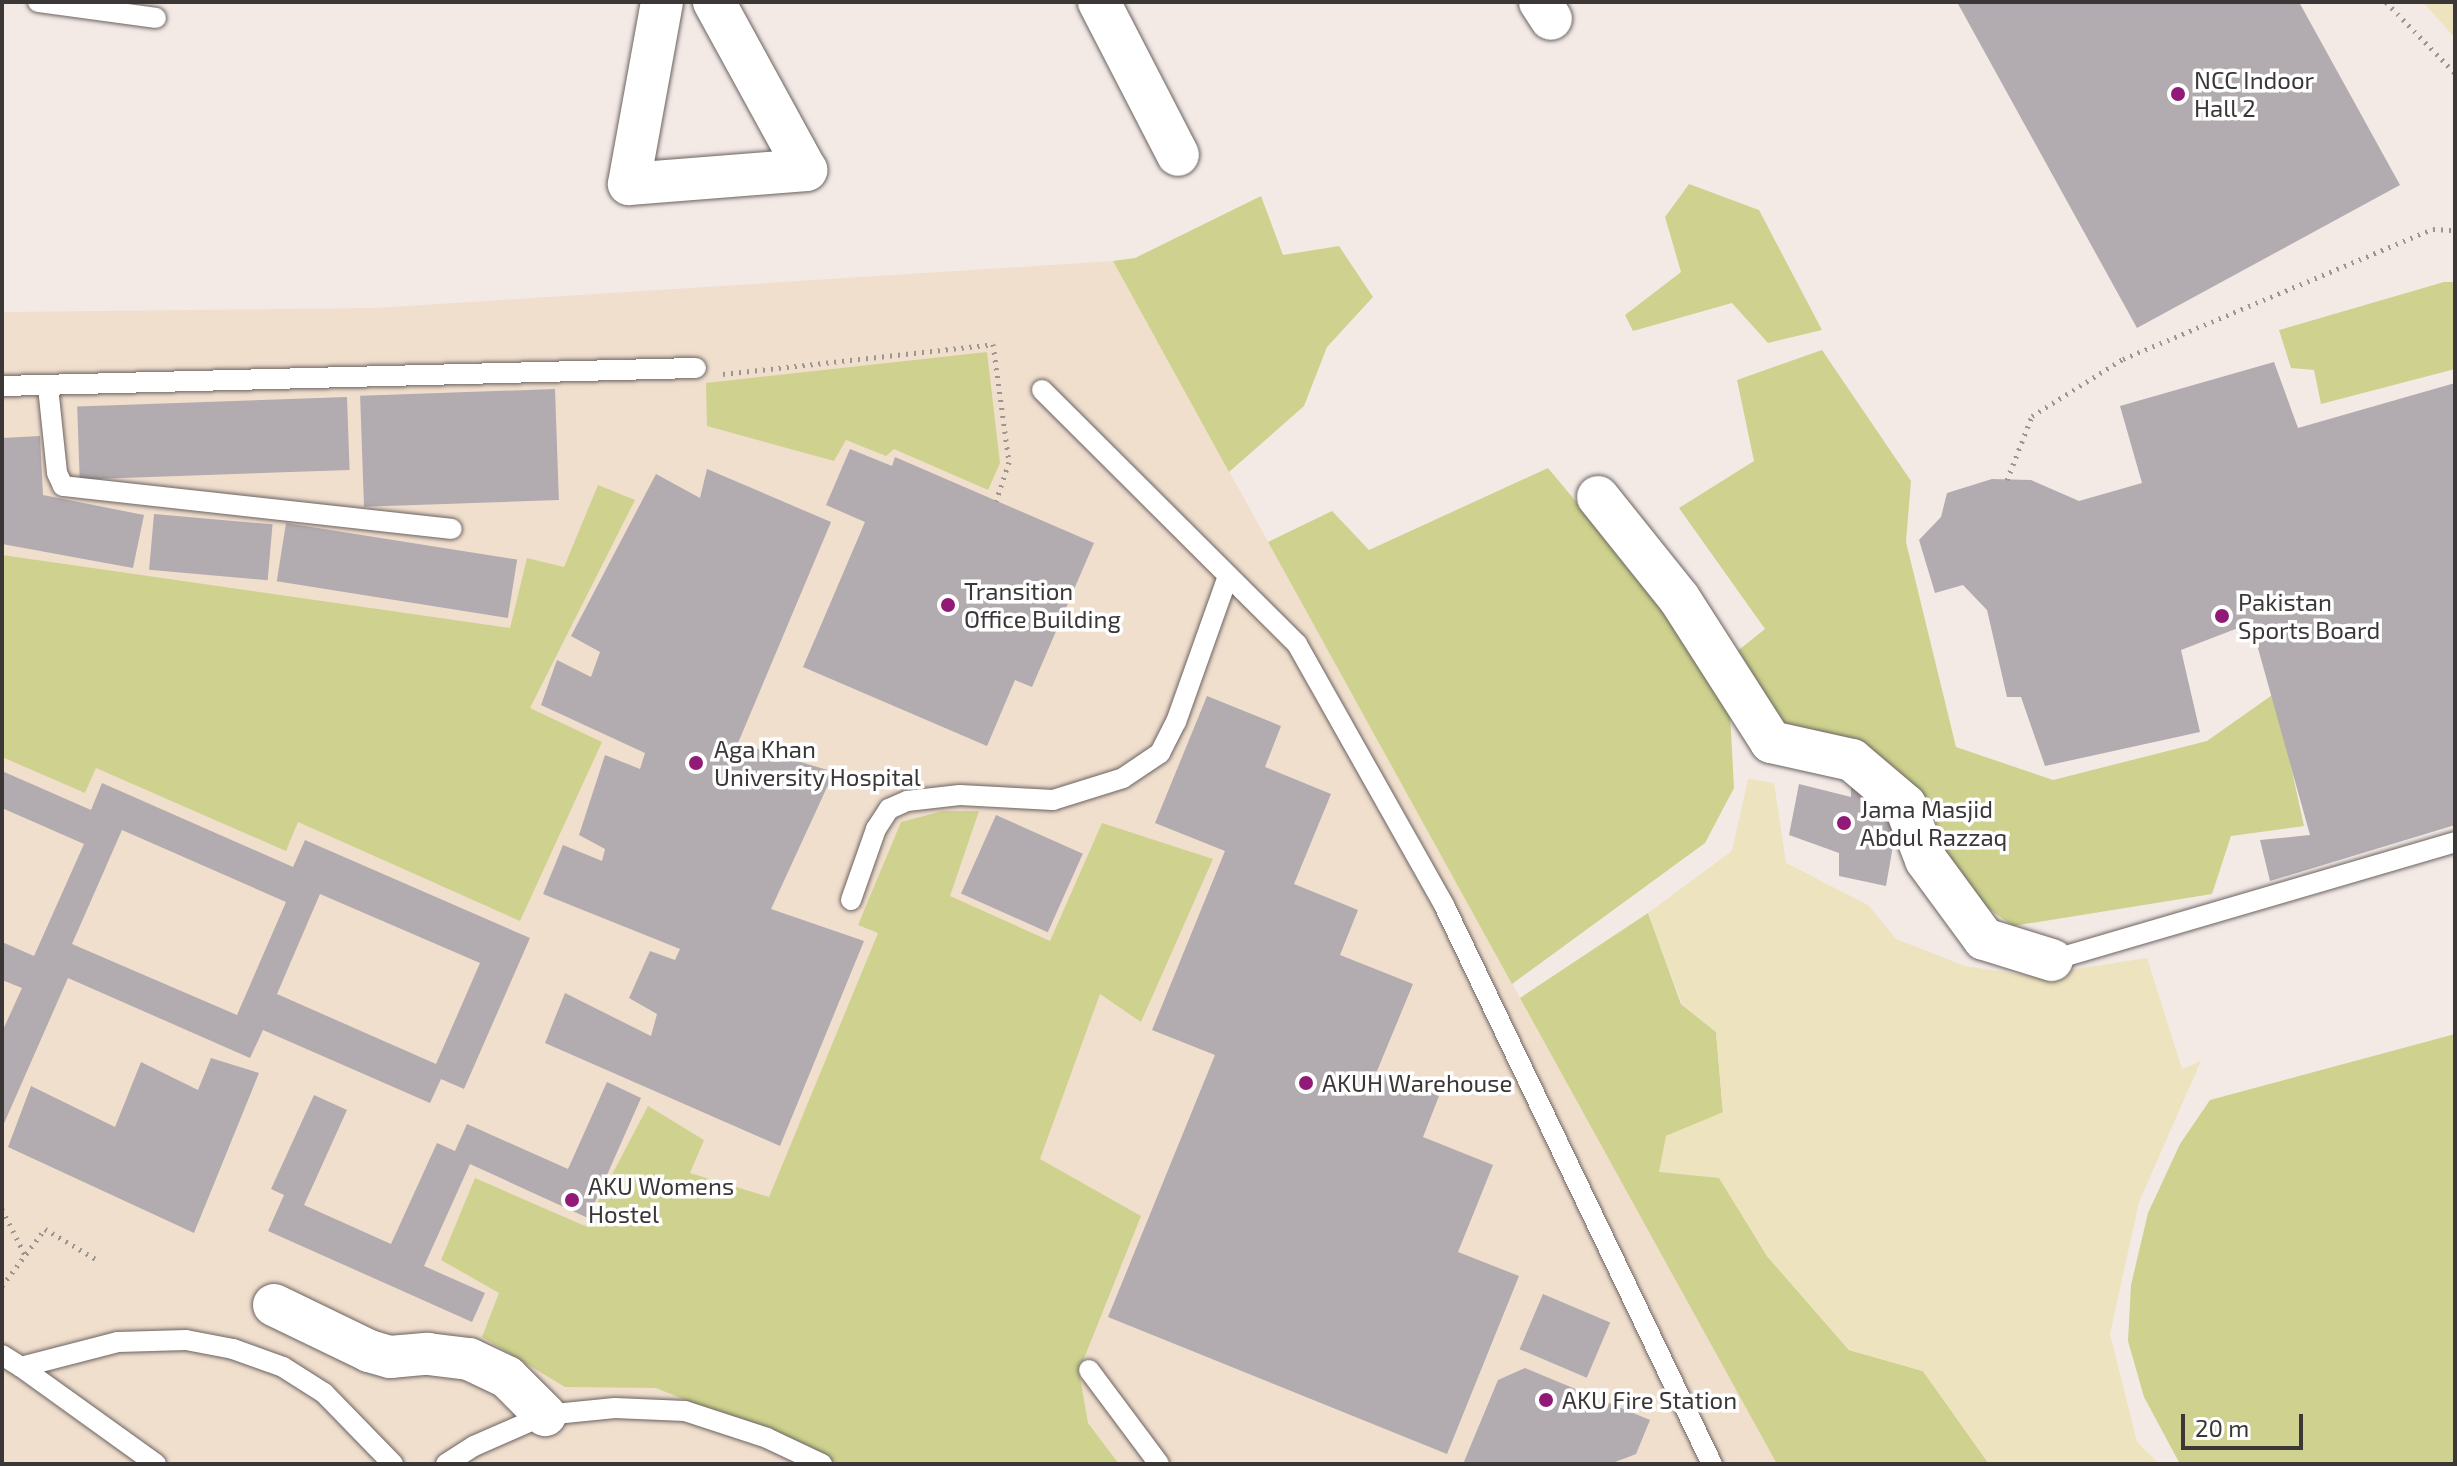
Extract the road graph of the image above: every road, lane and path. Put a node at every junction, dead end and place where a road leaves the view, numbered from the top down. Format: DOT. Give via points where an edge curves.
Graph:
graph roads {
  1 [pos="38,2"];
  2 [pos="662,2"];
  3 [pos="714,2"];
  4 [pos="1099,2"];
  5 [pos="2386,2"];
  6 [pos="156,18"];
  7 [pos="2455,73"];
  8 [pos="1178,155"];
  9 [pos="2455,230"];
  10 [pos="696,368"];
  11 [pos="2,386"];
  12 [pos="48,387"];
  13 [pos="1042,390"];
  14 [pos="2007,480"];
  15 [pos="1598,497"];
  16 [pos="996,501"];
  17 [pos="452,529"];
  18 [pos="1228,576"];
  19 [pos="2455,842"];
  20 [pos="851,900"];
  21 [pos="2052,960"];
  22 [pos="2,1209"];
  23 [pos="25,1255"];
  24 [pos="99,1261"];
  25 [pos="2,1286"];
  26 [pos="274,1305"];
  27 [pos="2,1355"];
  28 [pos="21,1367"];
  29 [pos="1089,1370"];
  30 [pos="545,1415"];
  31 [pos="1706,1462"];
  32 [pos="156,1464"];
  33 [pos="393,1464"];
  34 [pos="446,1464"];
  35 [pos="822,1464"];
  36 [pos="1159,1464"];
  1 -- 6 [label="lane"];
  2 -- 3 [label="street" via="629,184 806,170"];
  4 -- 8 [label="street"];
  5 -- 7 [label="path"];
  9 -- 14 [label="path" via="2433,229 2123,359 2032,416"];
  10 -- 12 [label="lane"];
  10 -- 16 [label="path" via="714,375 993,344 1009,462"];
  11 -- 12 [label="lane"];
  12 -- 17 [label="lane" via="63,486"];
  13 -- 18 [label="lane"];
  15 -- 21 [label="street" via="1679,598 1771,742 1852,760 1905,805 1926,860 1984,939"];
  18 -- 20 [label="lane" via="1160,753 1123,778 1053,800 960,795 907,801 889,809 876,829"];
  18 -- 31 [label="lane" via="1297,644 1444,905"];
  19 -- 21 [label="lane"];
  22 -- 23 [label="path"];
  23 -- 24 [label="path" via="45,1229"];
  23 -- 25 [label="path"];
  26 -- 30 [label="street" via="390,1357 469,1359 507,1377"];
  27 -- 28 [label="lane"];
  28 -- 32 [label="lane"];
  28 -- 33 [label="lane" via="118,1342 186,1340 233,1349 283,1367 324,1393"];
  29 -- 36 [label="lane"];
  30 -- 34 [label="lane"];
  30 -- 35 [label="lane" via="615,1408 685,1411 767,1438"];
}
